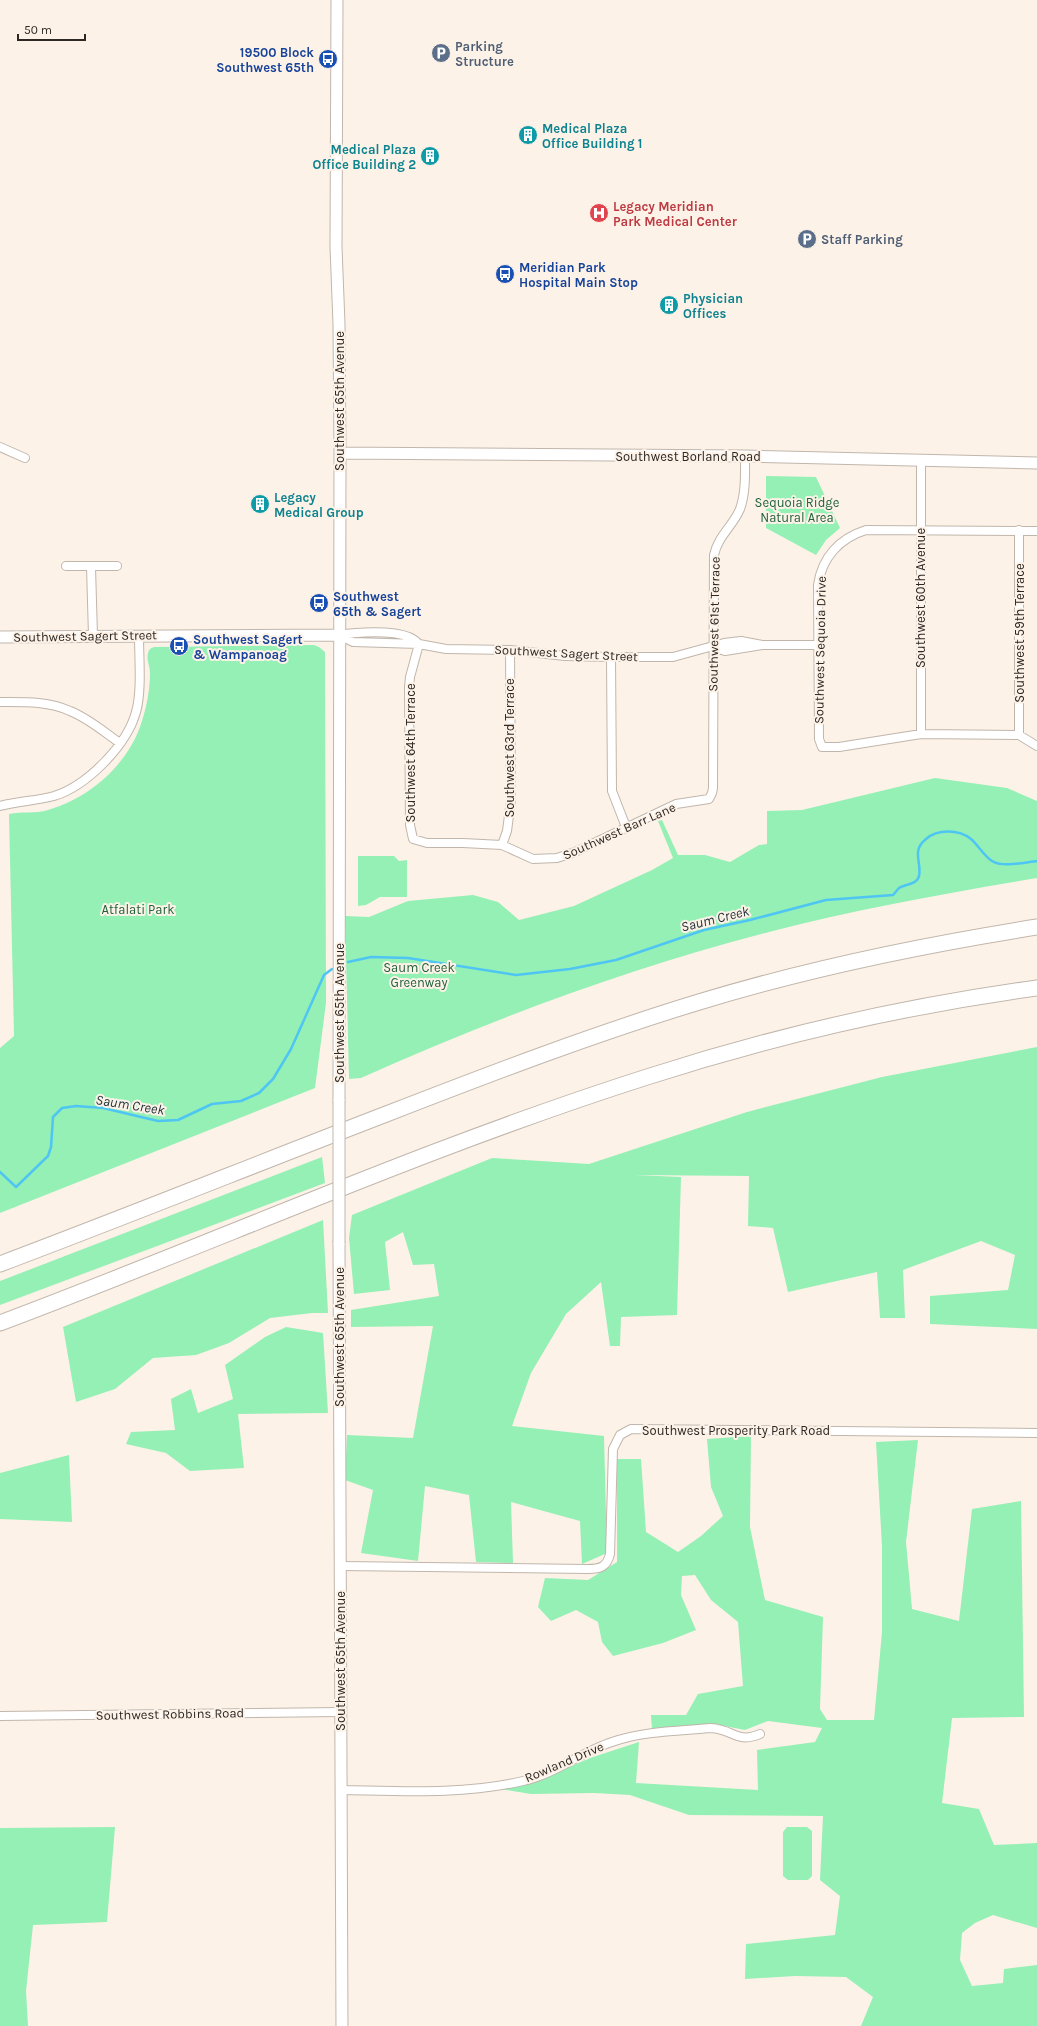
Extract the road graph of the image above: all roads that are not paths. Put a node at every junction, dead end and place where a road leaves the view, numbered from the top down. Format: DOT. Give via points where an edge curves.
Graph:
graph roads {
  1 [pos="337,0"];
  2 [pos="0,447"];
  3 [pos="340,453"];
  4 [pos="745,456"];
  5 [pos="25,458"];
  6 [pos="921,461"];
  7 [pos="1037,463"];
  8 [pos="920,529"];
  9 [pos="1019,530"];
  10 [pos="1037,531"];
  11 [pos="66,566"];
  12 [pos="117,566"];
  13 [pos="90,567"];
  14 [pos="339,635"];
  15 [pos="94,636"];
  16 [pos="139,636"];
  17 [pos="0,638"];
  18 [pos="419,644"];
  19 [pos="819,645"];
  20 [pos="712,647"];
  21 [pos="510,650"];
  22 [pos="611,657"];
  23 [pos="0,702"];
  24 [pos="921,734"];
  25 [pos="1019,735"];
  26 [pos="120,743"];
  27 [pos="1037,746"];
  28 [pos="709,799"];
  29 [pos="0,806"];
  30 [pos="626,827"];
  31 [pos="413,839"];
  32 [pos="502,845"];
  33 [pos="1037,927"];
  34 [pos="1037,988"];
  35 [pos="0,1264"];
  36 [pos="35,1310"];
  37 [pos="0,1323"];
  38 [pos="0,1326"];
  39 [pos="1037,1433"];
  40 [pos="340,1566"];
  41 [pos="341,1712"];
  42 [pos="0,1716"];
  43 [pos="760,1734"];
  44 [pos="341,1790"];
  45 [pos="342,2026"];
  1 -- 3 [label="main road, Southwest 65th Avenue" via="336,246"];
  2 -- 5 [label="street"];
  3 -- 4 [label="main road, Southwest Borland Road"];
  3 -- 14 [label="main road, Southwest 65th Avenue"];
  4 -- 6 [label="main road, Southwest Borland Road"];
  4 -- 20 [label="street, Southwest 61st Terrace" via="744,490 740,510 720,538 714,555"];
  6 -- 7 [label="main road, Southwest Borland Road"];
  6 -- 8 [label="street, Southwest 60th Avenue"];
  8 -- 9 [label="street, Southwest Sequoia Drive"];
  8 -- 19 [label="street, Southwest Sequoia Drive" via="866,530 847,538 829,555 818,585"];
  8 -- 24 [label="street, Southwest 60th Avenue"];
  9 -- 10 [label="street, Southwest Sequoia Drive"];
  9 -- 25 [label="street, Southwest 59th Terrace"];
  11 -- 13 [label="street"];
  12 -- 13 [label="street"];
  13 -- 15 [label="street"];
  14 -- 16 [label="main road, Southwest Sagert Street"];
  14 -- 18 [label="street, Southwest Sagert Street" via="353,642"];
  14 -- 40 [label="main road, Southwest 65th Avenue, bridge"];
  15 -- 16 [label="main road, Southwest Sagert Street"];
  15 -- 17 [label="main road, Southwest Sagert Street"];
  16 -- 26 [label="street" via="136,711"];
  18 -- 21 [label="street, Southwest Sagert Street" via="446,649"];
  18 -- 31 [label="street, Southwest 64th Terrace" via="409,687 410,825"];
  19 -- 20 [label="street, Southwest Sagert Street" via="762,645 725,651"];
  19 -- 24 [label="street, Southwest Sequoia Drive" via="819,739 822,747 839,747"];
  20 -- 22 [label="street, Southwest Sagert Street" via="673,657"];
  20 -- 28 [label="street, Southwest 61st Terrace" via="712,793"];
  21 -- 22 [label="street, Southwest Sagert Street" via="565,656"];
  21 -- 32 [label="street, Southwest 63rd Terrace" via="510,807 507,831"];
  22 -- 30 [label="street" via="612,791"];
  23 -- 26 [label="street" via="39,703 72,711"];
  24 -- 25 [label="street"];
  25 -- 27 [label="street"];
  26 -- 29 [label="street" via="92,775 68,790 55,796"];
  28 -- 30 [label="street, Southwest Barr Lane" via="676,804"];
  30 -- 32 [label="street, Southwest Barr Lane" via="557,858 533,859"];
  31 -- 32 [label="street, Southwest Barr Lane" via="427,843"];
  33 -- 35 [label="highway" via="852,962 780,979 646,1018 554,1050"];
  34 -- 36 [label="highway" via="852,1021 751,1046 645,1077 498,1128"];
  36 -- 37 [label="highway"];
  36 -- 38 [label="highway"];
  39 -- 40 [label="street, Southwest Prosperity Park Road" via="631,1429 620,1434 613,1448 610,1554 608,1562 601,1568"];
  40 -- 41 [label="main road, Southwest 65th Avenue"];
  41 -- 42 [label="street, Southwest Robbins Road"];
  41 -- 44 [label="main road, Southwest 65th Avenue"];
  43 -- 44 [label="street, Rowland Drive" via="749,1739 711,1728 627,1738 592,1750 524,1781 478,1788 448,1791"];
  44 -- 45 [label="main road, Southwest 65th Avenue"];
}
